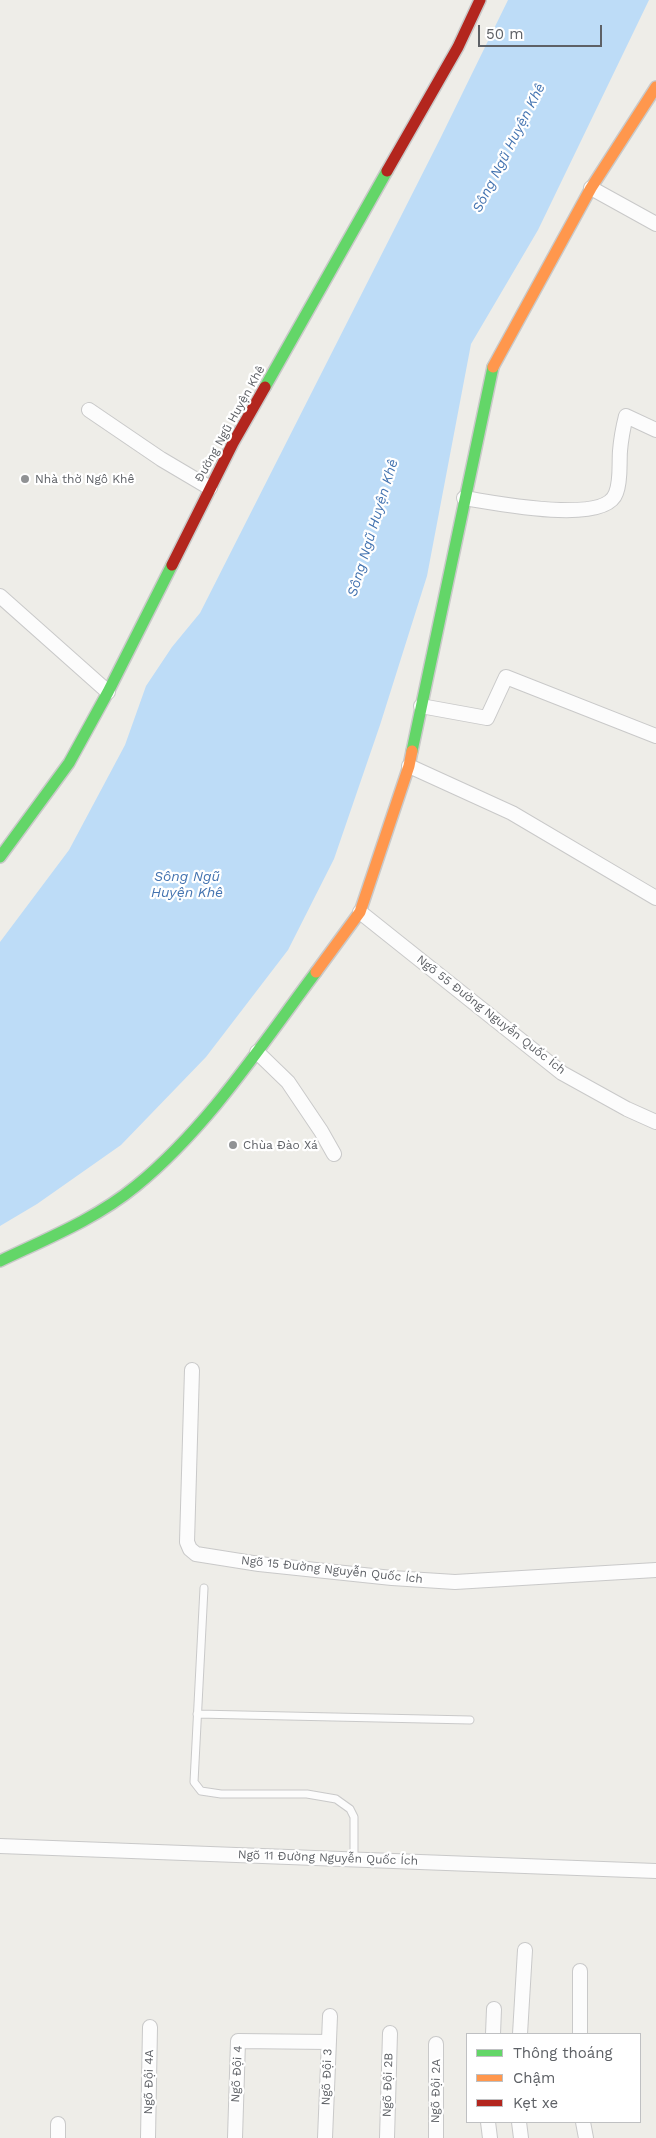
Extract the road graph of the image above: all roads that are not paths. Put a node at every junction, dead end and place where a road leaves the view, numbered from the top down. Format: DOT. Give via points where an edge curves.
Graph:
graph roads {
  1 [pos="480,0"];
  2 [pos="656,87"];
  3 [pos="591,188"];
  4 [pos="656,224"];
  5 [pos="89,410"];
  6 [pos="656,430"];
  7 [pos="210,488"];
  8 [pos="464,498"];
  9 [pos="0,596"];
  10 [pos="108,692"];
  11 [pos="421,706"];
  12 [pos="656,736"];
  13 [pos="409,766"];
  14 [pos="0,857"];
  15 [pos="656,898"];
  16 [pos="360,912"];
  17 [pos="258,1052"];
  18 [pos="656,1122"];
  19 [pos="334,1154"];
  20 [pos="0,1261"];
  21 [pos="192,1370"];
  22 [pos="656,1570"];
  23 [pos="204,1588"];
  24 [pos="197,1714"];
  25 [pos="470,1720"];
  26 [pos="0,1846"];
  27 [pos="354,1859"];
  28 [pos="656,1871"];
  29 [pos="525,1950"];
  30 [pos="580,1971"];
  31 [pos="494,2009"];
  32 [pos="330,2016"];
  33 [pos="150,2027"];
  34 [pos="390,2033"];
  35 [pos="493,2033"];
  36 [pos="520,2033"];
  37 [pos="580,2033"];
  38 [pos="329,2042"];
  39 [pos="436,2044"];
  40 [pos="488,2123"];
  41 [pos="519,2123"];
  42 [pos="583,2123"];
  43 [pos="148,2138"];
  44 [pos="235,2138"];
  45 [pos="325,2138"];
  46 [pos="387,2138"];
  47 [pos="436,2138"];
  48 [pos="490,2138"];
  49 [pos="521,2138"];
  50 [pos="586,2138"];
  1 -- 7 [label="street, Đường Ngũ Huyện Khê" via="458,47"];
  2 -- 3 [label="street"];
  3 -- 4 [label="street"];
  3 -- 8 [label="street" via="491,372"];
  5 -- 7 [label="street" via="161,460"];
  6 -- 8 [label="street" via="626,416 616,494 598,507 555,510"];
  7 -- 10 [label="street, Đường Ngũ Huyện Khê"];
  8 -- 11 [label="street"];
  9 -- 10 [label="street"];
  10 -- 14 [label="street, Đường Ngũ Huyện Khê" via="69,763"];
  11 -- 12 [label="street" via="487,718 506,677"];
  11 -- 13 [label="street"];
  13 -- 15 [label="street" via="512,813"];
  13 -- 16 [label="street"];
  16 -- 17 [label="street"];
  16 -- 18 [label="street, Ngõ 55 Đường Nguyễn Quốc Ích" via="562,1073"];
  17 -- 19 [label="street" via="288,1082"];
  17 -- 20 [label="street" via="188,1138 135,1187 84,1221"];
  21 -- 22 [label="street, Ngõ 15 Đường Nguyễn Quốc Ích" via="187,1542 196,1554 258,1564 455,1582"];
  23 -- 24 [label="lane"];
  24 -- 25 [label="lane"];
  24 -- 27 [label="lane" via="194,1782 201,1791 307,1794 336,1799 350,1809 354,1817"];
  26 -- 27 [label="street, Ngõ 11 Đường Nguyễn Quốc Ích"];
  27 -- 28 [label="street, Ngõ 11 Đường Nguyễn Quốc Ích"];
  29 -- 36 [label="street"];
  30 -- 37 [label="street"];
  31 -- 35 [label="street"];
  32 -- 38 [label="street, Ngõ Đội 3"];
  33 -- 43 [label="street, Ngõ Đội 4A"];
  34 -- 46 [label="street, Ngõ Đội 2B"];
  38 -- 44 [label="street, Ngõ Đội 4" via="238,2041"];
  38 -- 45 [label="street, Ngõ Đội 3"];
  39 -- 47 [label="street, Ngõ Đội 2A"];
  40 -- 48 [label="street"];
  41 -- 49 [label="street"];
  42 -- 50 [label="street"];
}
